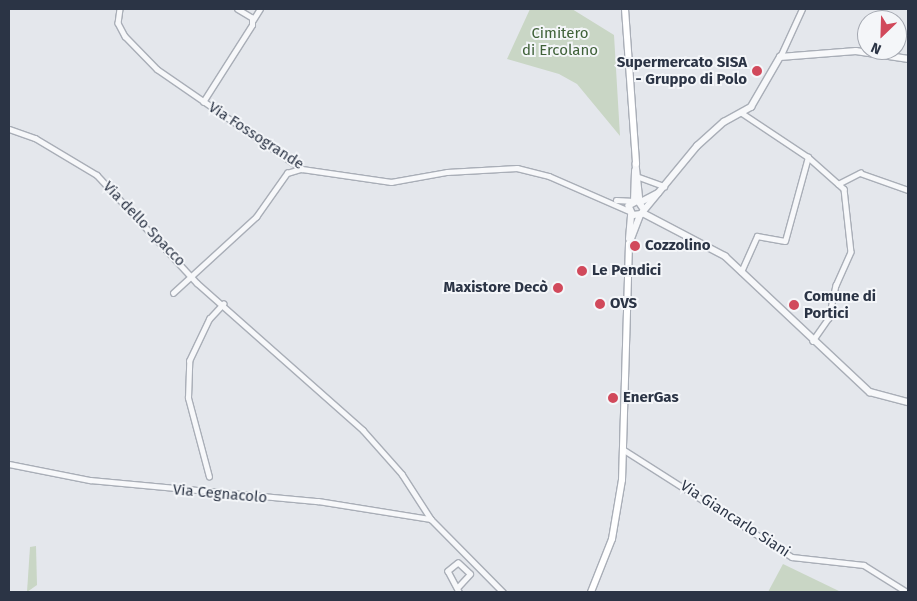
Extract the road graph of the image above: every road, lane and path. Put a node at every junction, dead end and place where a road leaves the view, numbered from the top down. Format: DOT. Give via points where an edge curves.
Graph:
graph roads {
  1 [pos="120,9"];
  2 [pos="237,9"];
  3 [pos="260,9"];
  4 [pos="624,9"];
  5 [pos="802,9"];
  6 [pos="253,21"];
  7 [pos="780,57"];
  8 [pos="908,59"];
  9 [pos="203,102"];
  10 [pos="742,114"];
  11 [pos="9,129"];
  12 [pos="808,157"];
  13 [pos="636,164"];
  14 [pos="302,169"];
  15 [pos="639,177"];
  16 [pos="838,184"];
  17 [pos="664,186"];
  18 [pos="908,190"];
  19 [pos="658,193"];
  20 [pos="612,200"];
  21 [pos="638,202"];
  22 [pos="630,212"];
  23 [pos="642,213"];
  24 [pos="629,244"];
  25 [pos="741,272"];
  26 [pos="192,276"];
  27 [pos="173,293"];
  28 [pos="222,304"];
  29 [pos="812,341"];
  30 [pos="908,402"];
  31 [pos="624,450"];
  32 [pos="9,464"];
  33 [pos="209,477"];
  34 [pos="431,519"];
  35 [pos="458,590"];
  36 [pos="503,592"];
  37 [pos="591,592"];
  38 [pos="907,592"];
  1 -- 9 [label="street, Via Fossogrande" via="121,30 146,59"];
  2 -- 6 [label="street"];
  3 -- 6 [label="street"];
  4 -- 13 [label="main road"];
  5 -- 7 [label="street"];
  6 -- 9 [label="street"];
  7 -- 8 [label="street" via="856,51"];
  7 -- 10 [label="street" via="757,100"];
  9 -- 14 [label="street, Via Fossogrande"];
  10 -- 12 [label="street"];
  10 -- 17 [label="street" via="697,146"];
  11 -- 26 [label="street, Via dello Spacco" via="34,138 97,175"];
  12 -- 16 [label="street"];
  12 -- 25 [label="street" via="785,241 757,236"];
  13 -- 15 [label="street"];
  13 -- 21 [label="street"];
  14 -- 20 [label="street, Via Fossogrande" via="360,181 399,182 447,172 517,168"];
  14 -- 26 [label="street, Via dello Spacco" via="287,173 256,218"];
  15 -- 17 [label="street"];
  15 -- 21 [label="street"];
  16 -- 18 [label="street" via="860,173"];
  16 -- 29 [label="street" via="844,189 852,252 836,284 829,318"];
  17 -- 19 [label="street"];
  19 -- 21 [label="street"];
  19 -- 23 [label="street"];
  20 -- 21 [label="street"];
  20 -- 22 [label="street"];
  21 -- 22 [label="street"];
  21 -- 23 [label="street"];
  22 -- 23 [label="street"];
  22 -- 24 [label="street"];
  23 -- 24 [label="street"];
  23 -- 25 [label="street" via="726,256"];
  24 -- 31 [label="main road"];
  25 -- 29 [label="street"];
  26 -- 27 [label="street"];
  26 -- 28 [label="street"];
  28 -- 33 [label="street" via="209,320 189,361 188,398"];
  28 -- 34 [label="street" via="363,430 402,474"];
  29 -- 30 [label="street" via="870,392"];
  31 -- 37 [label="main road" via="612,539"];
  31 -- 38 [label="street, Via Giancarlo Siani" via="792,557 864,566"];
  32 -- 34 [label="street, Via Cegnacolo" via="90,480 318,501"];
  34 -- 36 [label="street"];
  35 -- 35 [label="street" via="470,574 458,563 448,571"];
}
